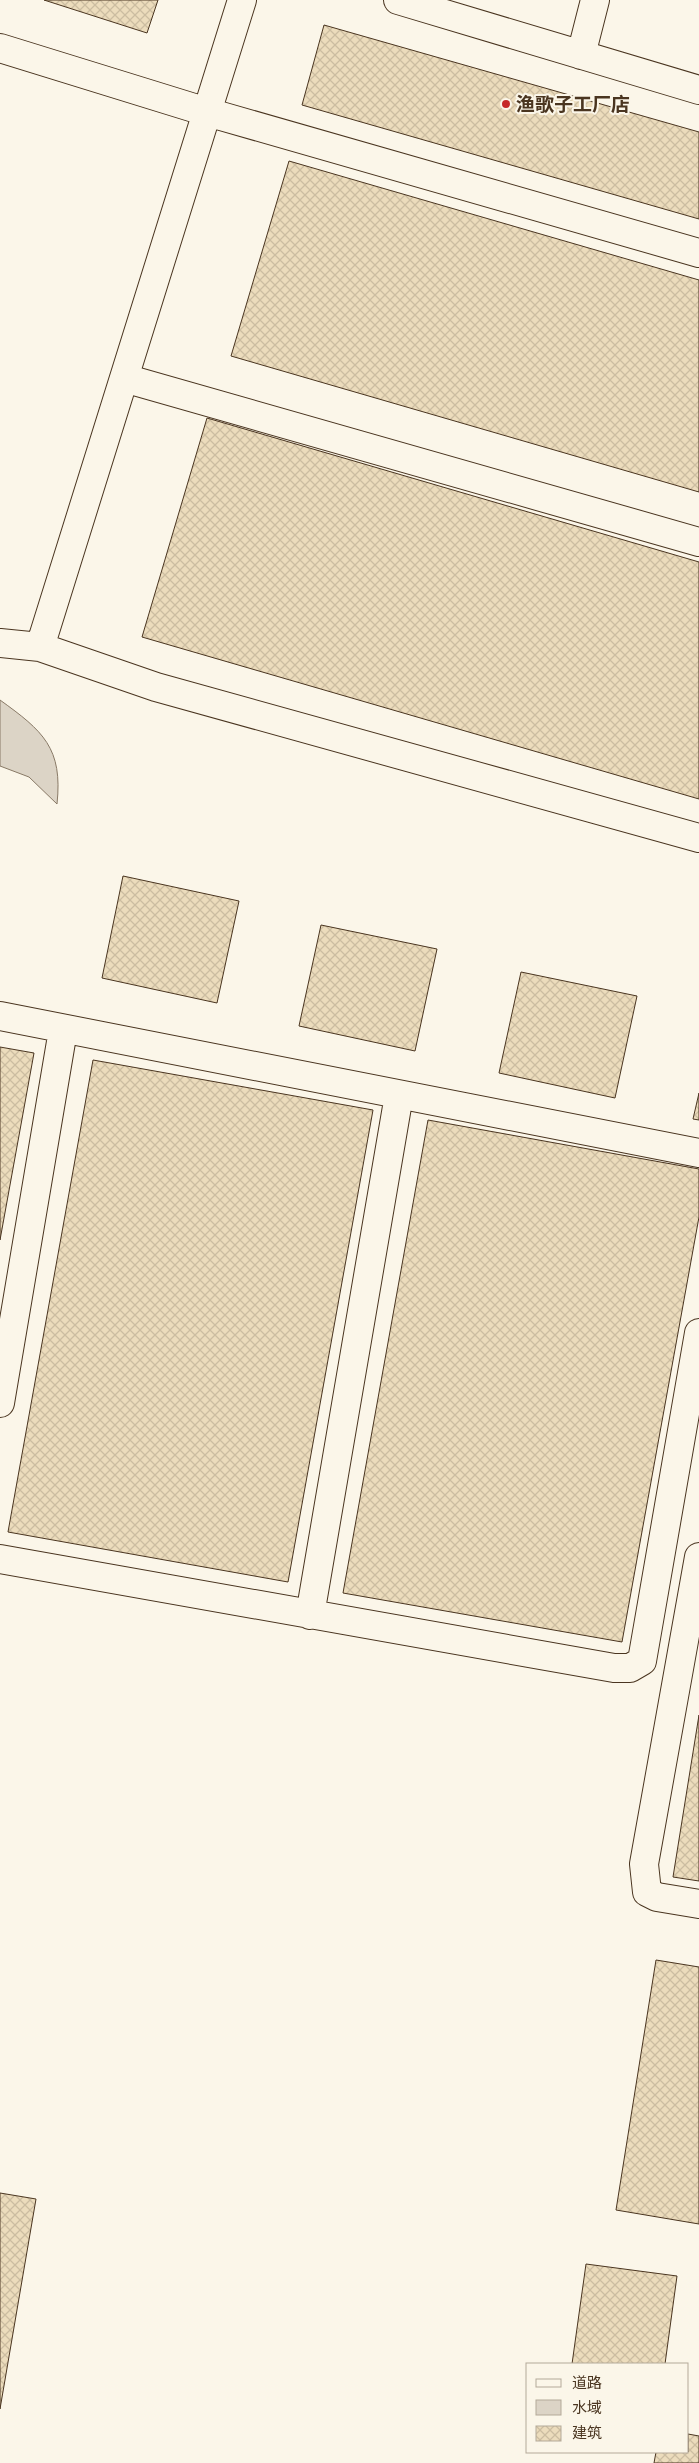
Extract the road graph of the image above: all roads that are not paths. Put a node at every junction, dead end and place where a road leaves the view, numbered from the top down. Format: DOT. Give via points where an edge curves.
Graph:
graph roads {
  1 [pos="242,0"];
  2 [pos="398,0"];
  3 [pos="595,0"];
  4 [pos="0,48"];
  5 [pos="581,55"];
  6 [pos="699,90"];
  7 [pos="207,112"];
  8 [pos="699,252"];
  9 [pos="124,378"];
  10 [pos="699,542"];
  11 [pos="0,643"];
  12 [pos="40,647"];
  13 [pos="699,838"];
  14 [pos="0,1016"];
  15 [pos="63,1030"];
  16 [pos="399,1095"];
  17 [pos="699,1153"];
  18 [pos="699,1333"];
  19 [pos="0,1403"];
  20 [pos="0,1559"];
  21 [pos="699,1562"];
  22 [pos="310,1615"];
  23 [pos="699,1904"];
  1 -- 7 [label="lane"];
  2 -- 5 [label="lane"];
  3 -- 5 [label="lane"];
  4 -- 7 [label="lane"];
  5 -- 6 [label="lane"];
  7 -- 8 [label="lane"];
  7 -- 9 [label="lane"];
  9 -- 10 [label="lane"];
  9 -- 12 [label="lane"];
  11 -- 12 [label="lane"];
  12 -- 13 [label="lane" via="156,687"];
  14 -- 15 [label="lane"];
  15 -- 16 [label="lane"];
  15 -- 19 [label="lane"];
  16 -- 17 [label="lane"];
  16 -- 22 [label="lane"];
  18 -- 22 [label="lane" via="642,1661 630,1668 614,1668"];
  20 -- 22 [label="lane"];
  21 -- 23 [label="lane" via="644,1864 647,1892 657,1897"];
}
